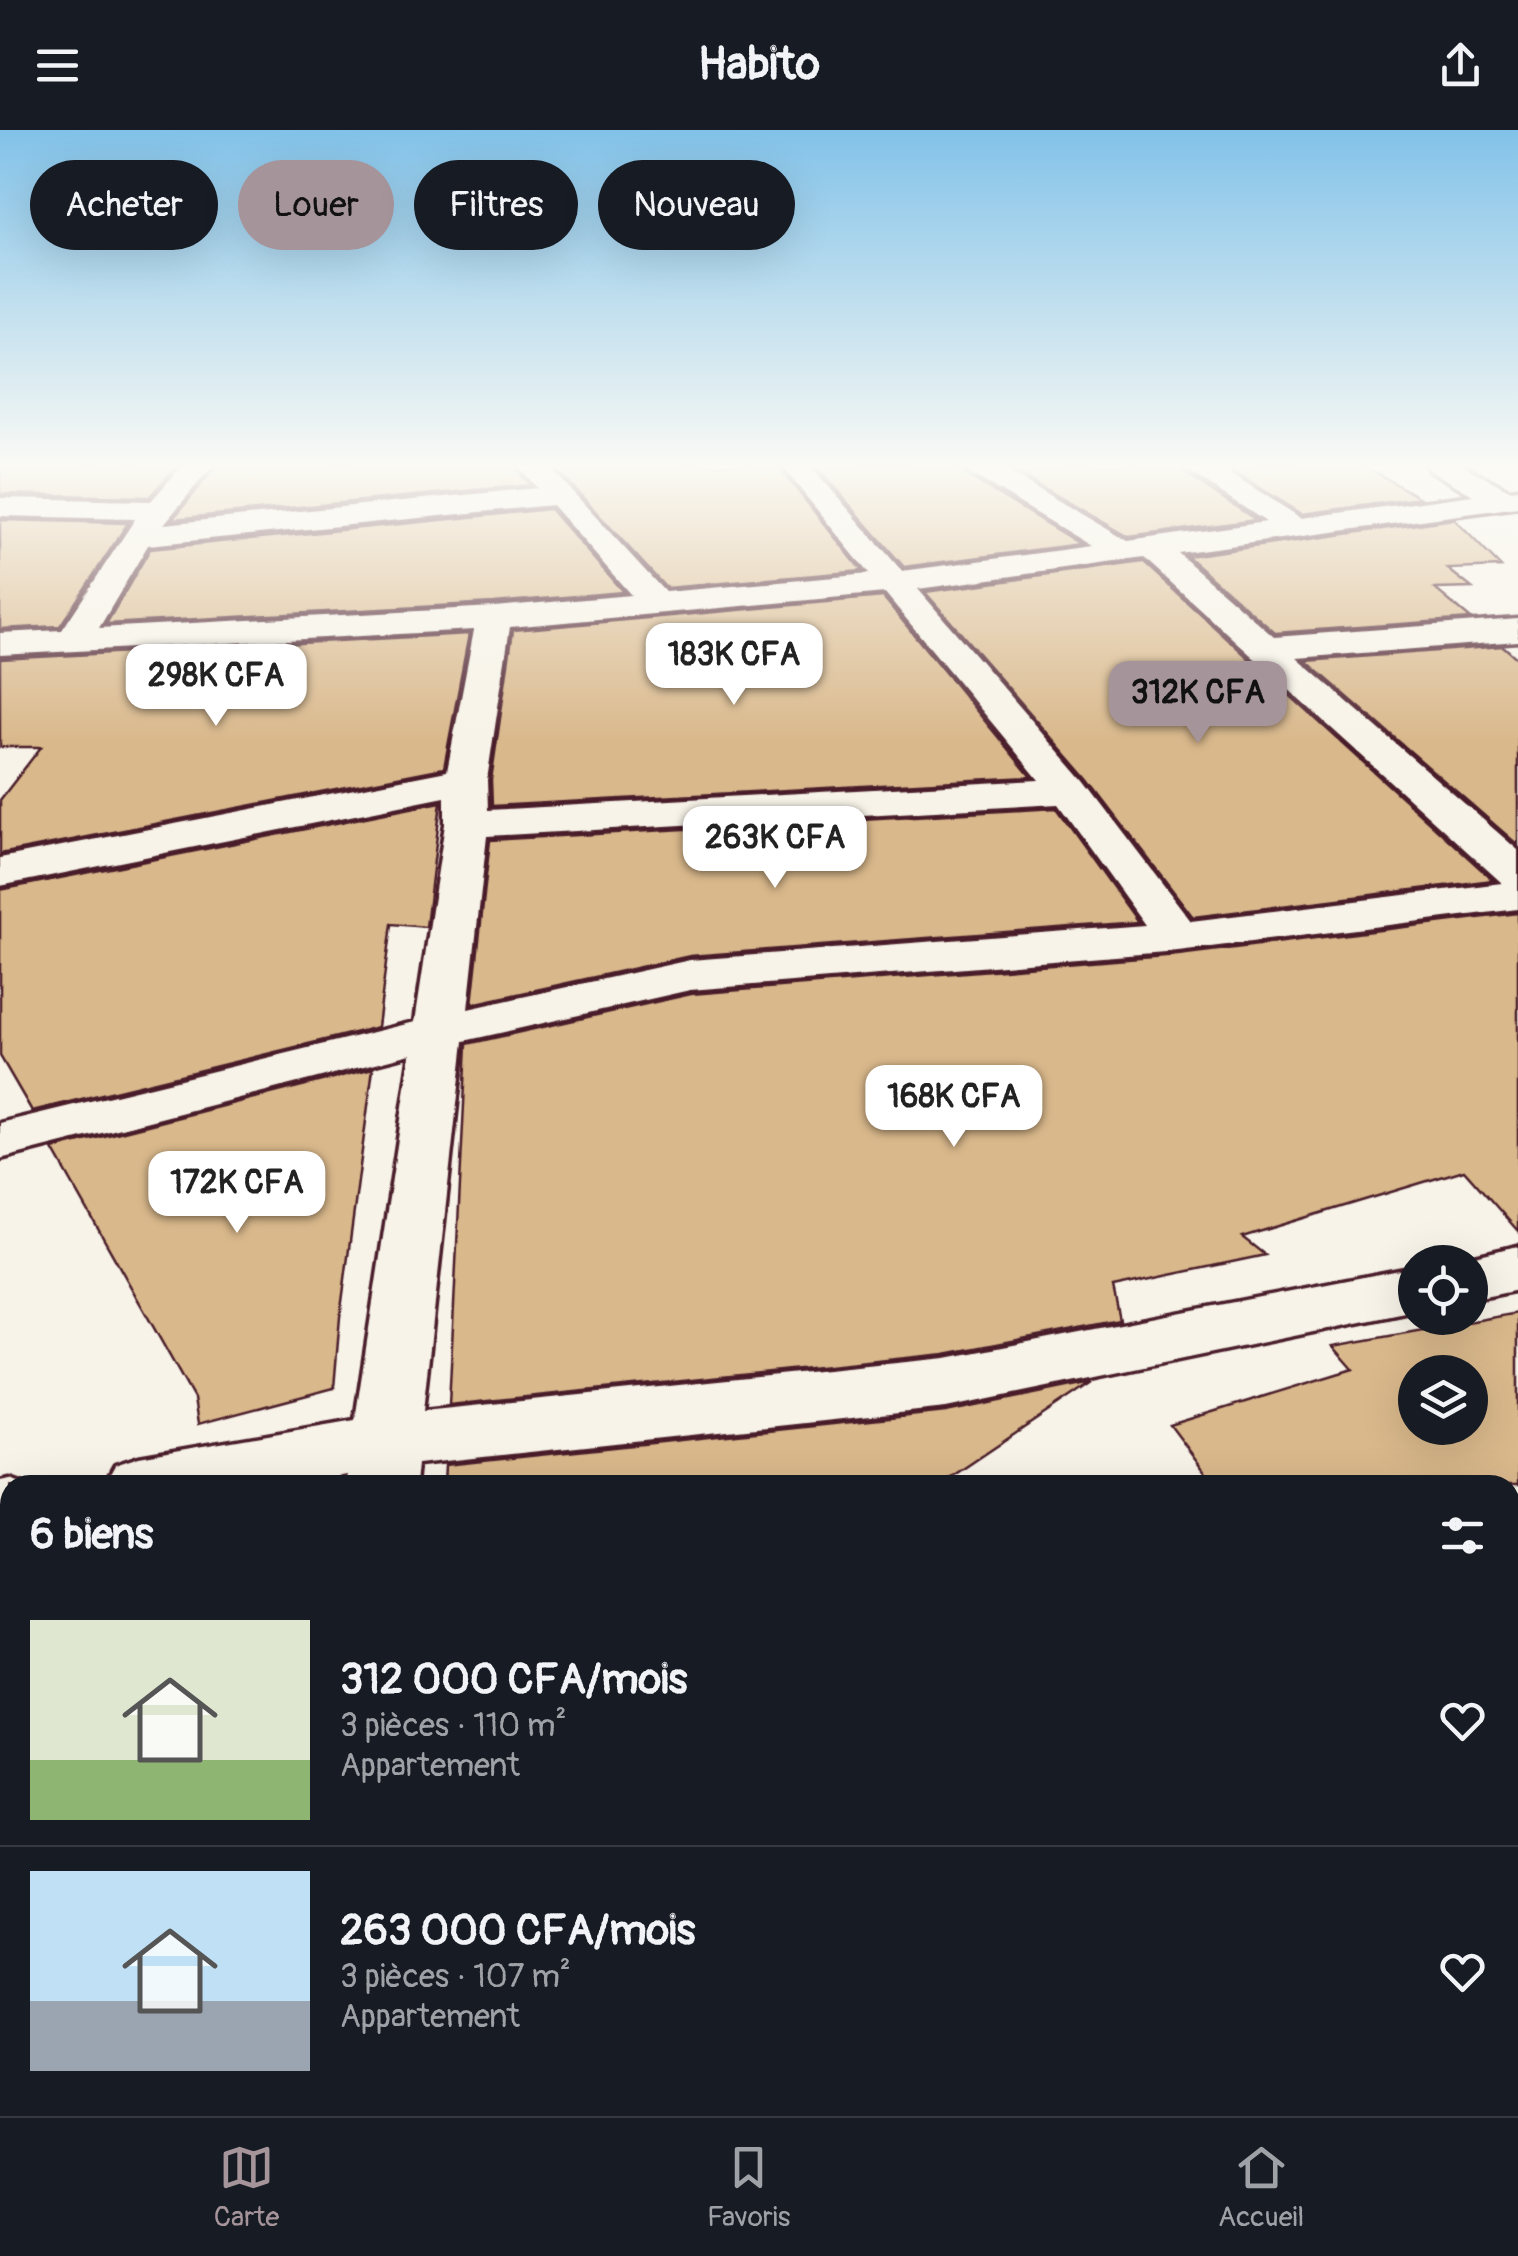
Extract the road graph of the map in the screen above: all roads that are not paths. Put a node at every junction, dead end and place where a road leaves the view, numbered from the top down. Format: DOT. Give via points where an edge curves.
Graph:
graph roads {
  1 [pos="125,557"];
  2 [pos="614,557"];
  3 [pos="872,557"];
  4 [pos="1073,557"];
  5 [pos="1146,557"];
  6 [pos="893,582"];
  7 [pos="656,603"];
  8 [pos="494,618"];
  9 [pos="1518,630"];
  10 [pos="73,642"];
  11 [pos="0,644"];
  12 [pos="1265,649"];
  13 [pos="1070,791"];
  14 [pos="467,802"];
  15 [pos="0,872"];
  16 [pos="1518,874"];
  17 [pos="1518,895"];
  18 [pos="1178,937"];
  19 [pos="440,1031"];
  20 [pos="0,1141"];
  21 [pos="1518,1268"];
  22 [pos="1488,1274"];
  23 [pos="1398,1292"];
  24 [pos="383,1463"];
  25 [pos="250,1475"];
  1 -- 10 [label="street"];
  2 -- 7 [label="street"];
  3 -- 6 [label="street"];
  4 -- 6 [label="street"];
  5 -- 12 [label="street"];
  6 -- 7 [label="street"];
  6 -- 13 [label="street"];
  7 -- 8 [label="street"];
  8 -- 10 [label="street"];
  8 -- 14 [label="street"];
  9 -- 12 [label="street"];
  10 -- 11 [label="street"];
  12 -- 16 [label="street"];
  13 -- 14 [label="street"];
  13 -- 18 [label="street"];
  14 -- 15 [label="street"];
  14 -- 19 [label="street"];
  17 -- 18 [label="street"];
  18 -- 19 [label="street" via="690,975"];
  19 -- 20 [label="street"];
  19 -- 24 [label="street"];
  21 -- 22 [label="street"];
  23 -- 24 [label="street" via="946,1384"];
  24 -- 25 [label="street"];
}
